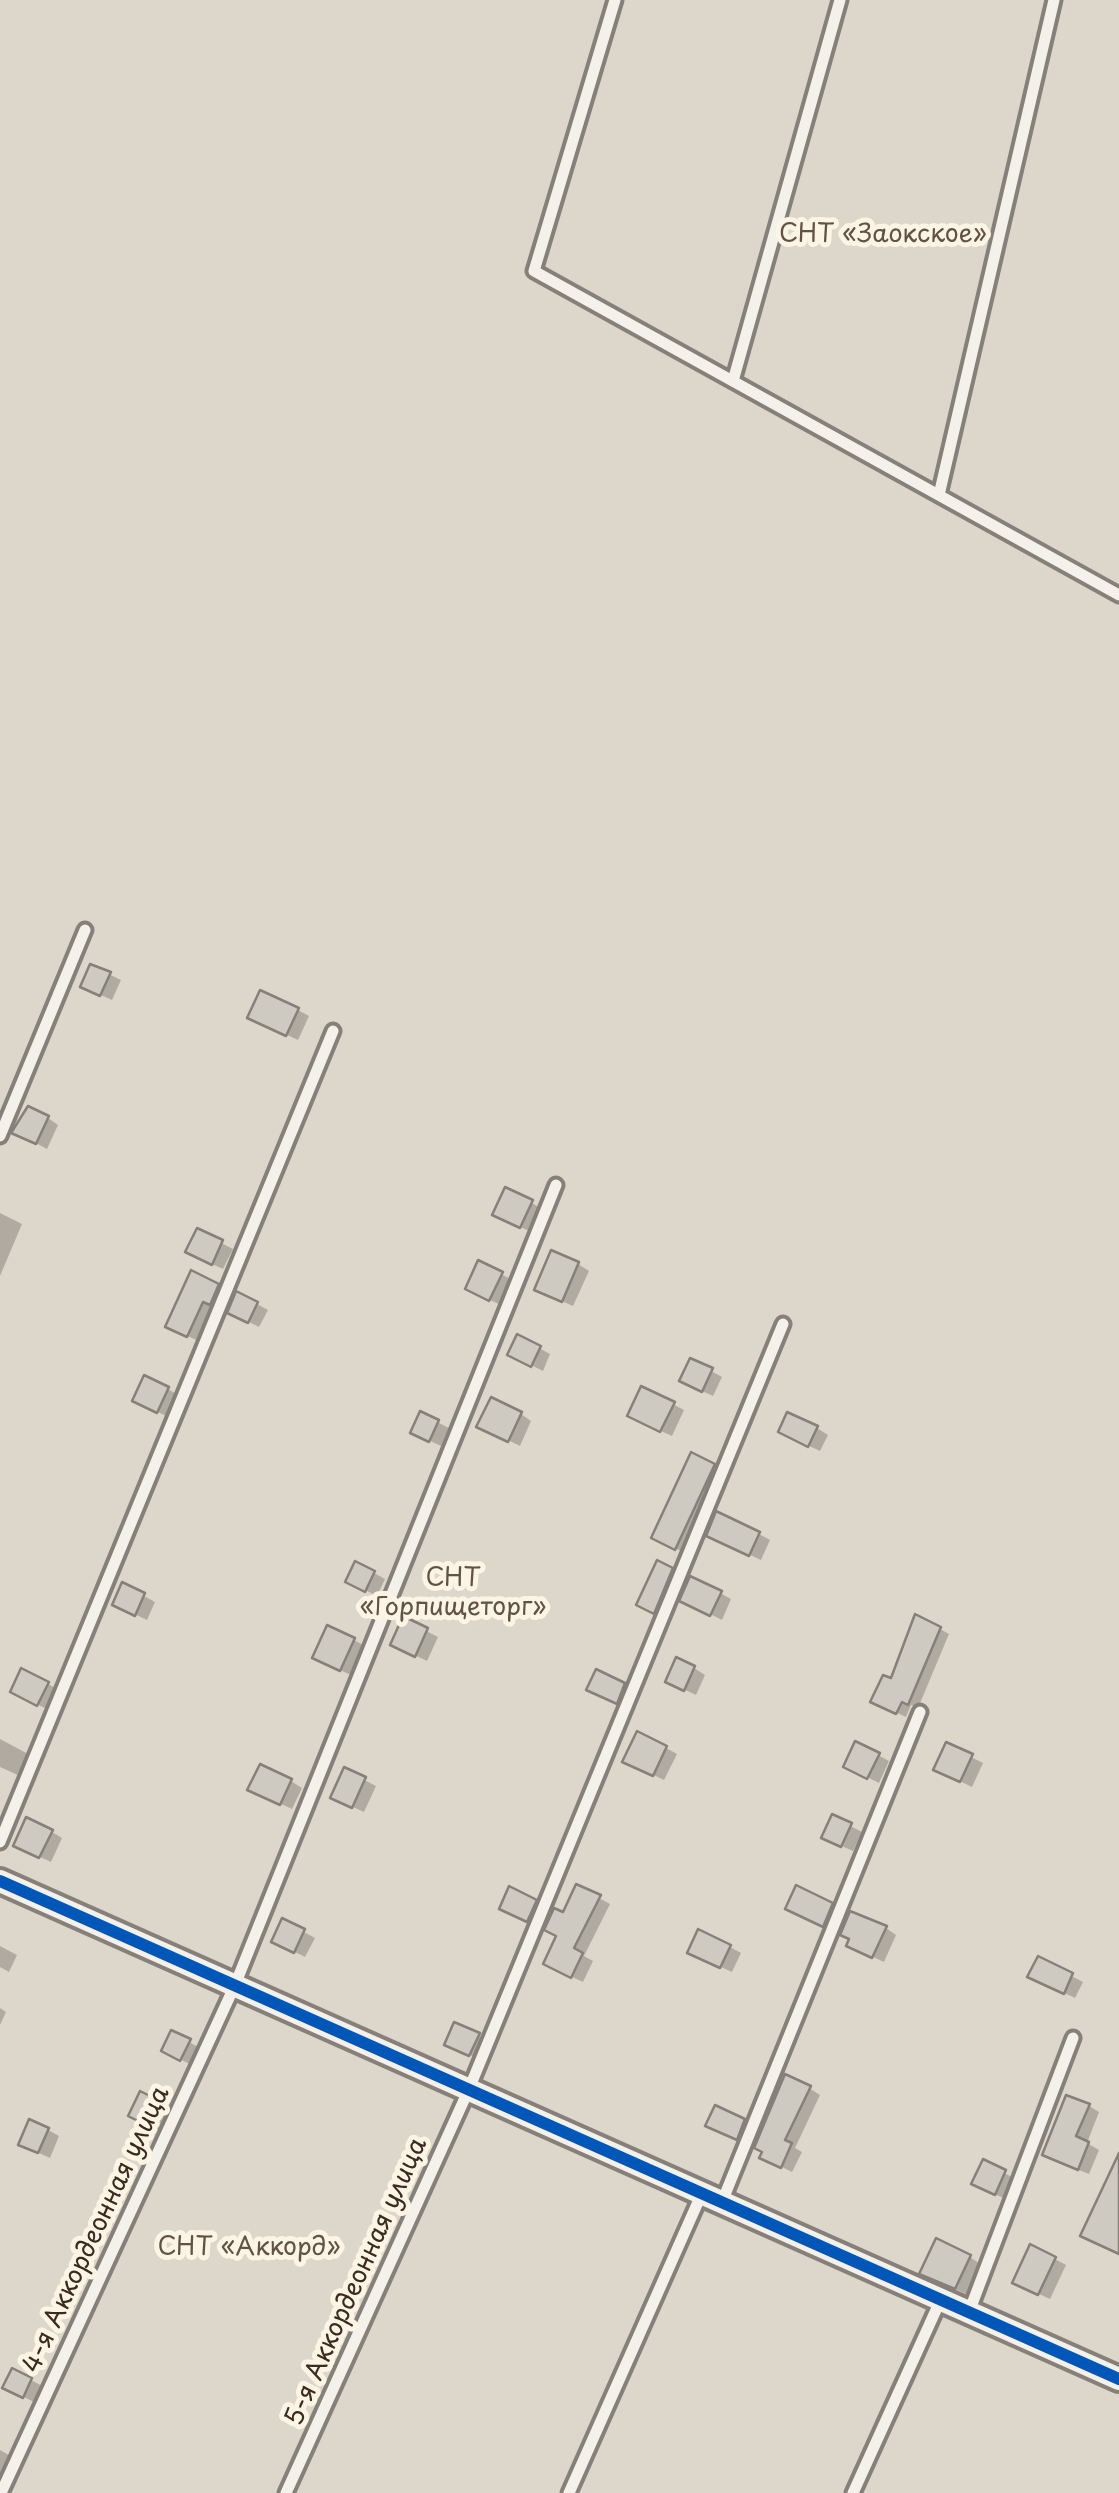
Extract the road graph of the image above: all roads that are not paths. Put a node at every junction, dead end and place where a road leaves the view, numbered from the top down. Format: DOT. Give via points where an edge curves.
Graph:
graph roads {
  1 [pos="615,0"];
  2 [pos="840,0"];
  3 [pos="1054,0"];
  4 [pos="733,382"];
  5 [pos="938,495"];
  6 [pos="1119,595"];
  7 [pos="85,930"];
  8 [pos="333,1030"];
  9 [pos="0,1136"];
  10 [pos="556,1185"];
  11 [pos="783,1324"];
  12 [pos="920,1712"];
  13 [pos="0,1842"];
  14 [pos="0,1881"];
  15 [pos="234,1985"];
  16 [pos="1074,2038"];
  17 [pos="468,2089"];
  18 [pos="712,2197"];
  19 [pos="941,2299"];
  20 [pos="969,2312"];
  21 [pos="1119,2379"];
  22 [pos="1,2493"];
  23 [pos="286,2493"];
  24 [pos="569,2493"];
  25 [pos="854,2493"];
  1 -- 4 [label="lane" via="534,271"];
  2 -- 4 [label="lane"];
  3 -- 5 [label="lane"];
  4 -- 5 [label="lane"];
  5 -- 6 [label="lane"];
  7 -- 9 [label="lane"];
  8 -- 13 [label="lane"];
  10 -- 15 [label="lane, 4-я Аккордеонная улица"];
  11 -- 17 [label="lane, 5-я Аккордеонная улица"];
  12 -- 18 [label="lane"];
  14 -- 15 [label="street"];
  15 -- 17 [label="street"];
  15 -- 22 [label="lane, 4-я Аккордеонная улица"];
  16 -- 20 [label="lane"];
  17 -- 18 [label="street"];
  17 -- 23 [label="lane, 5-я Аккордеонная улица"];
  18 -- 19 [label="street"];
  18 -- 24 [label="lane"];
  19 -- 20 [label="street"];
  19 -- 25 [label="lane"];
  20 -- 21 [label="street"];
}
